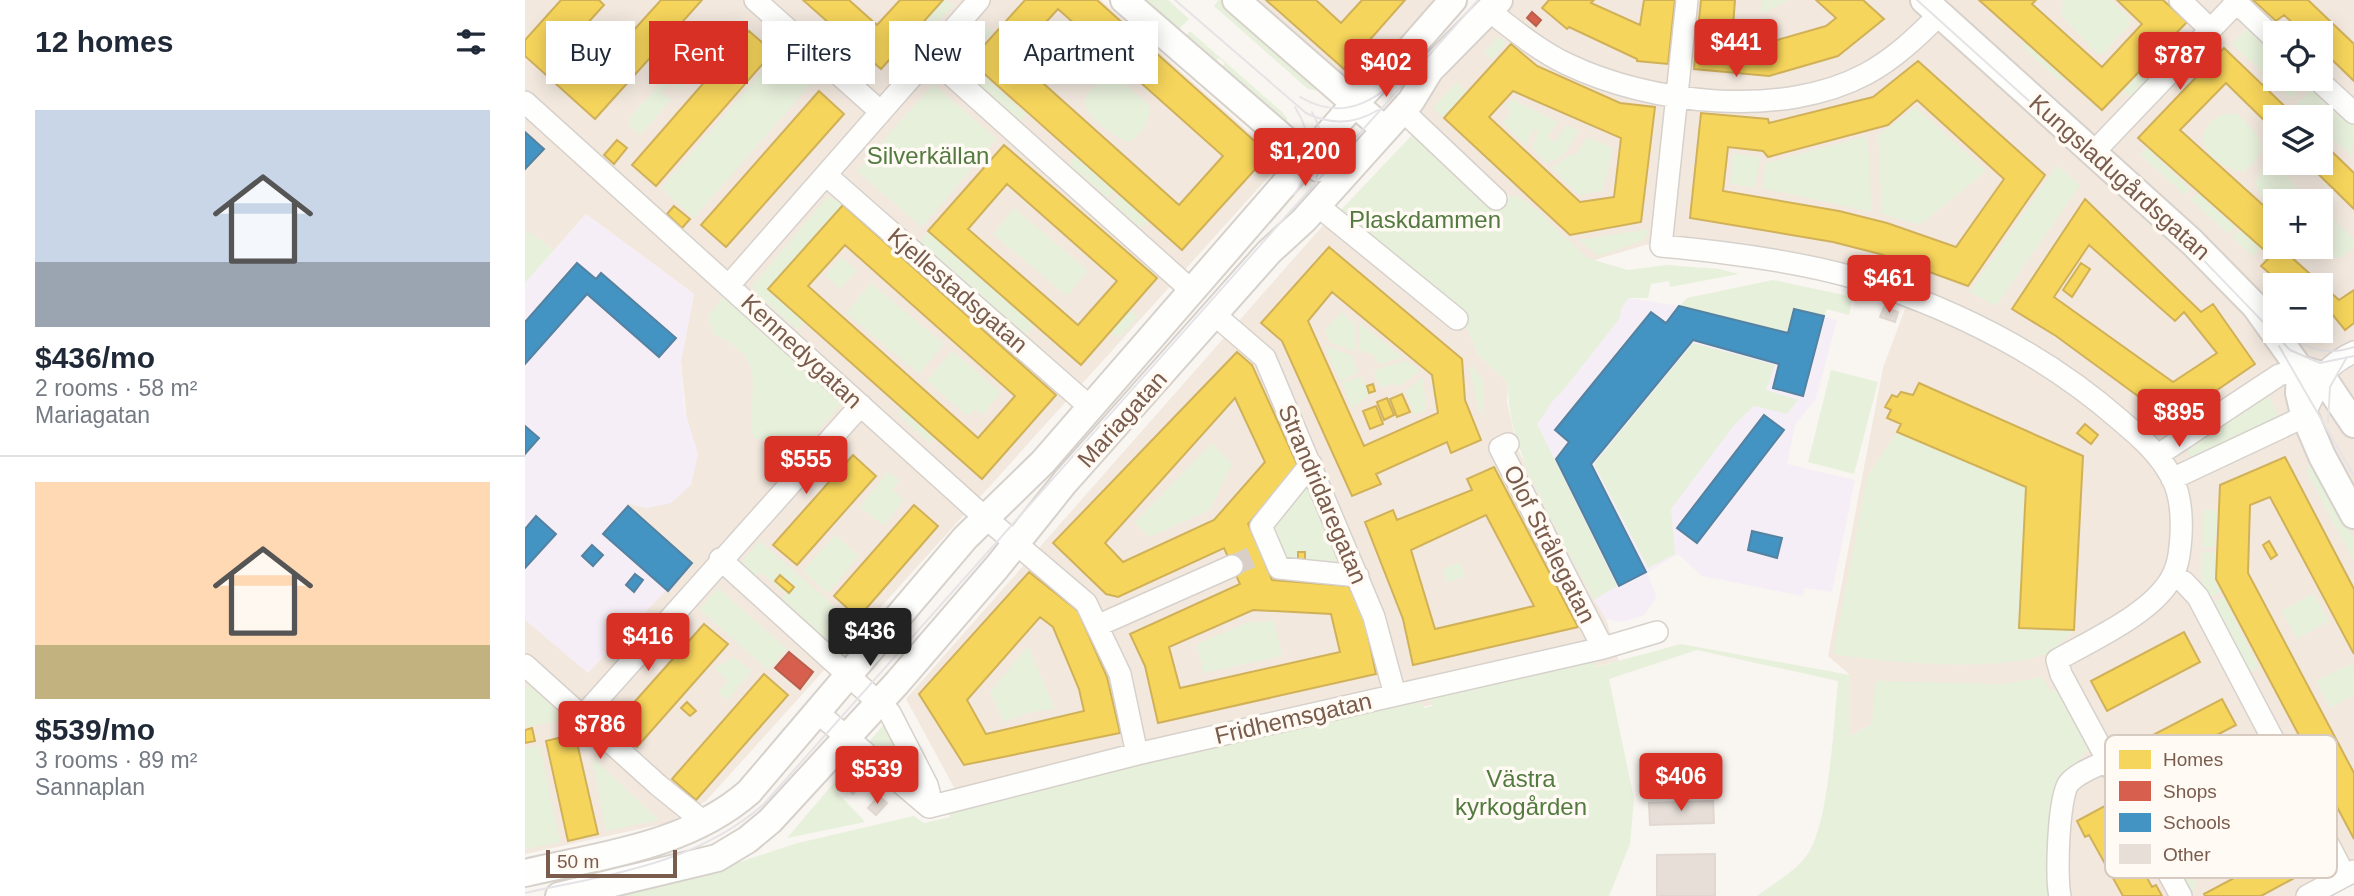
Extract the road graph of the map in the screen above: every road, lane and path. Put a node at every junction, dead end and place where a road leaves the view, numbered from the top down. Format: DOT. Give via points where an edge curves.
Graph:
graph roads {
  1 [pos="755,0"];
  2 [pos="979,0"];
  3 [pos="1124,0"];
  4 [pos="1236,0"];
  5 [pos="1453,0"];
  6 [pos="1687,0"];
  7 [pos="2180,0"];
  8 [pos="2235,1"];
  9 [pos="1494,5"];
  10 [pos="1932,7"];
  11 [pos="961,21"];
  12 [pos="2263,27"];
  13 [pos="2210,29"];
  14 [pos="906,84"];
  15 [pos="961,84"];
  16 [pos="2331,91"];
  17 [pos="1678,95"];
  18 [pos="525,102"];
  19 [pos="1355,103"];
  20 [pos="881,112"];
  21 [pos="2354,113"];
  22 [pos="1393,120"];
  23 [pos="2093,153"];
  24 [pos="1307,158"];
  25 [pos="826,175"];
  26 [pos="1335,184"];
  27 [pos="1496,199"];
  28 [pos="1317,205"];
  29 [pos="730,284"];
  30 [pos="1191,290"];
  31 [pos="1215,315"];
  32 [pos="1457,319"];
  33 [pos="2354,352"];
  34 [pos="2310,372"];
  35 [pos="861,405"];
  36 [pos="1090,407"];
  37 [pos="2304,414"];
  38 [pos="2354,424"];
  39 [pos="1508,444"];
  40 [pos="2158,454"];
  41 [pos="1311,464"];
  42 [pos="2172,478"];
  43 [pos="2354,515"];
  44 [pos="985,516"];
  45 [pos="1018,542"];
  46 [pos="720,559"];
  47 [pos="1232,566"];
  48 [pos="1357,576"];
  49 [pos="2173,576"];
  50 [pos="1099,625"];
  51 [pos="1657,632"];
  52 [pos="1603,648"];
  53 [pos="525,665"];
  54 [pos="847,676"];
  55 [pos="1395,695"];
  56 [pos="879,703"];
  57 [pos="817,712"];
  58 [pos="583,716"];
  59 [pos="2274,735"];
  60 [pos="846,739"];
  61 [pos="1137,754"];
  62 [pos="2105,759"];
  63 [pos="2105,762"];
  64 [pos="925,803"];
  65 [pos="705,823"];
  66 [pos="2337,851"];
  67 [pos="525,873"];
  68 [pos="2349,873"];
  69 [pos="2171,878"];
  70 [pos="559,896"];
  71 [pos="2060,896"];
  72 [pos="2181,896"];
  73 [pos="2307,896"];
  1 -- 20 [label="street"];
  2 -- 11 [label="street"];
  3 -- 24 [label="street"];
  4 -- 19 [label="street"];
  5 -- 19 [label="street, Mariagatan"];
  6 -- 17 [label="street"];
  7 -- 13 [label="street"];
  8 -- 12 [label="street"];
  8 -- 13 [label="street"];
  9 -- 17 [label="street" via="1566,64 1631,89"];
  9 -- 22 [label="street, Mariagatan" via="1430,70"];
  10 -- 17 [label="street" via="1889,60 1850,81 1769,102"];
  10 -- 23 [label="street, Kungsladugårdsgatan"];
  13 -- 23 [label="street"];
  14 -- 20 [label="street"];
  15 -- 30 [label="street"];
  16 -- 21 [label="street"];
  17 -- 40 [label="street" via="1661,246 1825,271 1938,307 2002,338 2071,380"];
  18 -- 29 [label="street, Kennedygatan"];
  19 -- 22 [label="street"];
  19 -- 24 [label="street, Mariagatan"];
  20 -- 25 [label="street"];
  22 -- 26 [label="street, Mariagatan"];
  22 -- 27 [label="street"];
  23 -- 34 [label="street, Kungsladugårdsgatan" via="2235,284"];
  24 -- 26 [label="street"];
  24 -- 30 [label="street, Mariagatan"];
  25 -- 29 [label="street"];
  25 -- 36 [label="street, Kjellestadsgatan"];
  26 -- 28 [label="street, Mariagatan"];
  28 -- 31 [label="street, Mariagatan"];
  28 -- 32 [label="street"];
  29 -- 35 [label="street, Kennedygatan"];
  30 -- 36 [label="street, Mariagatan"];
  31 -- 41 [label="street, Strandridaregatan" via="1265,358"];
  31 -- 45 [label="street, Mariagatan" via="1065,482"];
  33 -- 34 [label="street"];
  34 -- 37 [label="street" via="2299,393"];
  34 -- 38 [label="street, Kungsladugårdsgatan"];
  34 -- 40 [label="street" via="2279,375"];
  35 -- 44 [label="street, Kennedygatan"];
  35 -- 46 [label="street"];
  36 -- 44 [label="street, Mariagatan" via="1043,462"];
  37 -- 42 [label="street"];
  37 -- 43 [label="street"];
  39 -- 52 [label="street, Olof Strålegatan" via="1500,447"];
  40 -- 42 [label="street"];
  41 -- 48 [label="street, Strandridaregatan"];
  41 -- 48 [label="street" via="1261,526 1265,551 1279,568"];
  42 -- 49 [label="street" via="2181,532"];
  44 -- 45 [label="street, Kennedygatan"];
  44 -- 54 [label="street, Mariagatan"];
  45 -- 50 [label="street, Kennedygatan" via="1086,603"];
  45 -- 56 [label="street, Mariagatan"];
  46 -- 54 [label="street"];
  46 -- 58 [label="street"];
  47 -- 50 [label="street"];
  48 -- 55 [label="street, Strandridaregatan" via="1374,617"];
  49 -- 59 [label="street" via="2198,597"];
  49 -- 62 [label="street" via="2130,618 2057,660"];
  50 -- 61 [label="street, Kennedygatan" via="1120,674"];
  51 -- 52 [label="street, Fridhemsgatan"];
  52 -- 55 [label="street, Fridhemsgatan"];
  53 -- 58 [label="street"];
  54 -- 56 [label="street"];
  54 -- 57 [label="street, Mariagatan"];
  55 -- 61 [label="street, Fridhemsgatan"];
  56 -- 60 [label="street, Mariagatan"];
  56 -- 64 [label="street" via="894,717 927,785"];
  57 -- 60 [label="street"];
  57 -- 65 [label="street, Mariagatan" via="734,805"];
  58 -- 65 [label="street"];
  60 -- 64 [label="street"];
  60 -- 70 [label="street, Mariagatan" via="769,821 717,858"];
  61 -- 64 [label="street, Fridhemsgatan"];
  63 -- 71 [label="street" via="2066,788 2056,879"];
  65 -- 67 [label="street" via="651,844"];
  66 -- 68 [label="street"];
  68 -- 73 [label="street"];
  69 -- 72 [label="street"];
}
